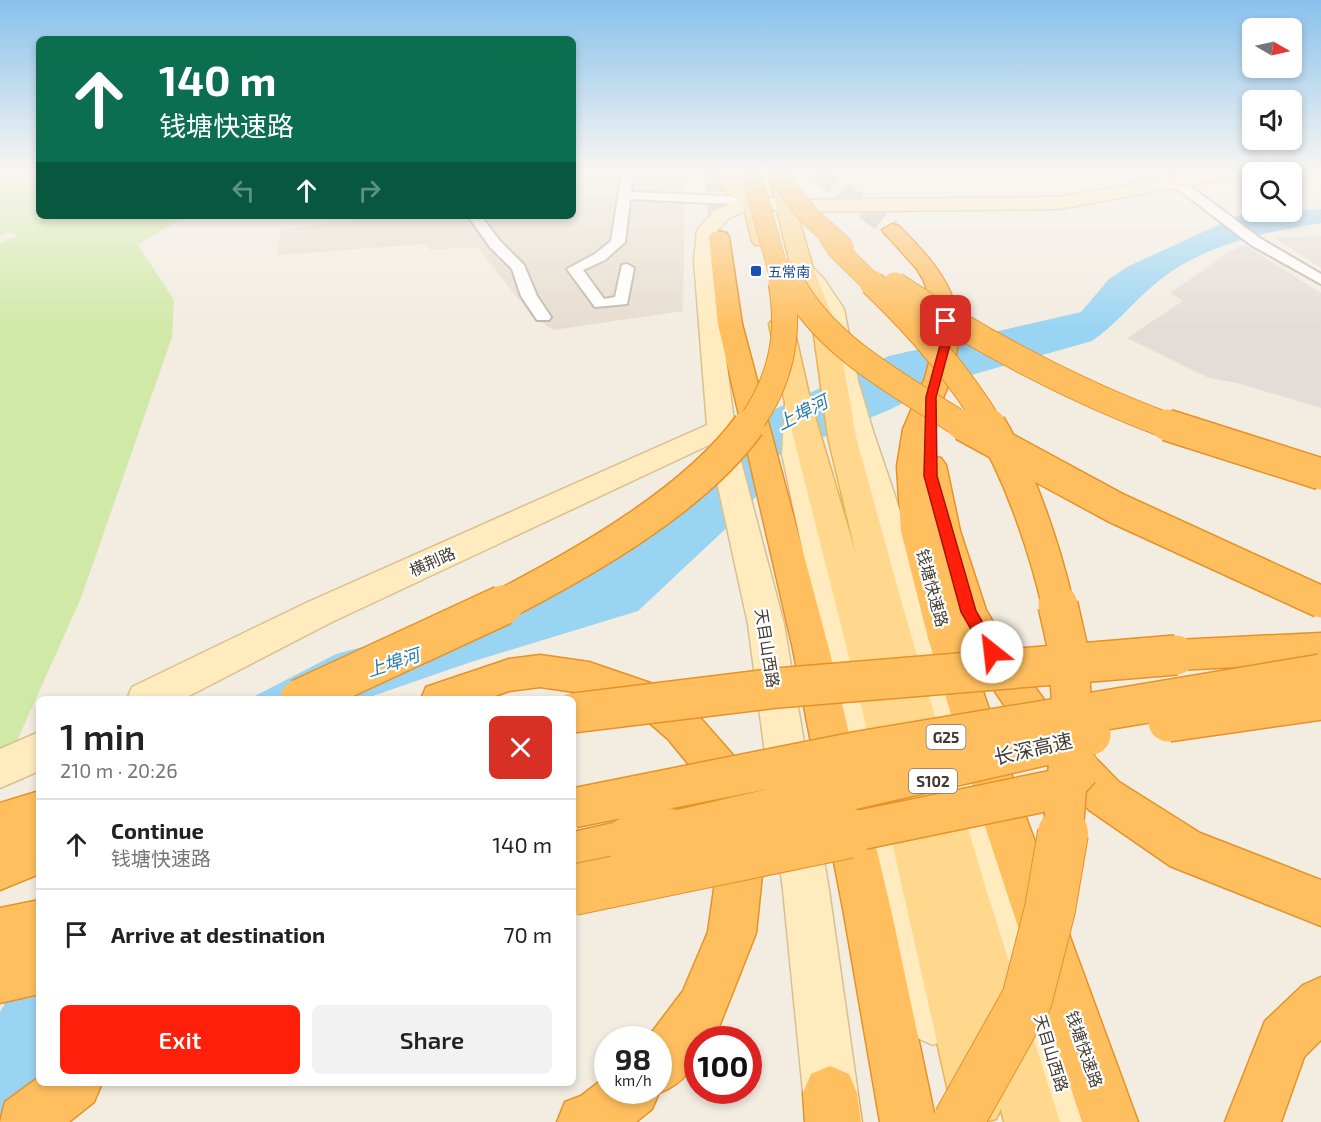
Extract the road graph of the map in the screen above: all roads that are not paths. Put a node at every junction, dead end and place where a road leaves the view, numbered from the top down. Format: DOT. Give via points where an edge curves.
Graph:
graph roads {
  1 [pos="480,224"];
  2 [pos="621,224"];
  3 [pos="712,224"];
  4 [pos="757,224"];
  5 [pos="767,224"];
  6 [pos="791,224"];
  7 [pos="817,224"];
  8 [pos="1232,224"];
  9 [pos="892,230"];
  10 [pos="828,235"];
  11 [pos="770,236"];
  12 [pos="719,237"];
  13 [pos="627,268"];
  14 [pos="1321,280"];
  15 [pos="543,317"];
  16 [pos="935,387"];
  17 [pos="722,438"];
  18 [pos="815,450"];
  19 [pos="1321,474"];
  20 [pos="1321,602"];
  21 [pos="1321,648"];
  22 [pos="1321,674"];
  23 [pos="152,696"];
  24 [pos="307,696"];
  25 [pos="449,696"];
  26 [pos="1321,700"];
  27 [pos="576,713"];
  28 [pos="1113,730"];
  29 [pos="36,752"];
  30 [pos="0,769"];
  31 [pos="576,807"];
  32 [pos="36,808"];
  33 [pos="36,813"];
  34 [pos="0,814"];
  35 [pos="0,825"];
  36 [pos="36,853"];
  37 [pos="576,853"];
  38 [pos="0,867"];
  39 [pos="576,889"];
  40 [pos="1321,903"];
  41 [pos="36,925"];
  42 [pos="0,932"];
  43 [pos="36,970"];
  44 [pos="0,978"];
  45 [pos="1321,1003"];
  46 [pos="672,1048"];
  47 [pos="71,1086"];
  48 [pos="615,1104"];
  49 [pos="832,1112"];
  50 [pos="25,1122"];
  51 [pos="585,1122"];
  52 [pos="908,1122"];
  53 [pos="959,1122"];
  54 [pos="983,1122"];
  55 [pos="1032,1122"];
  56 [pos="1073,1122"];
  57 [pos="1110,1122"];
  58 [pos="1253,1122"];
  1 -- 15 [label="street" via="519,268"];
  2 -- 13 [label="street" via="618,242 574,269 600,304 622,301"];
  3 -- 17 [label="main road, 天目山西路" via="704,244"];
  4 -- 18 [label="main road, 天目山西路" via="798,403"];
  5 -- 11 [label="highway, bridge"];
  6 -- 18 [label="main road, 天目山西路 / S102" via="839,378"];
  7 -- 10 [label="highway, bridge"];
  8 -- 14 [label="street"];
  9 -- 16 [label="highway, 钱塘快速路" via="926,266 944,307 948,334"];
  10 -- 19 [label="highway, bridge" via="939,315 1073,388 1179,432"];
  10 -- 53 [label="highway, bridge" via="838,250 944,358 995,434 1015,476 1052,580 1069,654 1072,718 1065,820 1050,909 1027,999"];
  11 -- 20 [label="highway, bridge" via="790,281 810,311 891,379 1039,470"];
  11 -- 24 [label="highway, bridge" via="786,316 781,365 764,404 737,443 688,488 544,584 460,627"];
  12 -- 18 [label="highway" via="730,324 751,407"];
  16 -- 40 [label="highway" via="931,476 969,612 1004,673 1049,738 1104,796 1186,850"];
  16 -- 57 [label="highway, 钱塘快速路" via="918,429 912,466 917,531 946,638 1005,820"];
  17 -- 23 [label="main road, 横荆路" via="320,612"];
  17 -- 49 [label="main road, 天目山西路" via="766,624 806,890"];
  18 -- 52 [label="highway" via="811,649"];
  18 -- 53 [label="main road, 天目山西路" via="903,903"];
  18 -- 54 [label="main road, 天目山西路 / S102"];
  18 -- 55 [label="main road, 天目山西路 / S102" via="960,877"];
  18 -- 56 [label="main road, 天目山西路" via="982,819"];
  21 -- 27 [label="highway, bridge" via="1176,655 777,688"];
  22 -- 31 [label="highway, 长深高速 / G25, bridge" via="854,752"];
  25 -- 46 [label="highway" via="509,675 540,671 589,678 651,700 682,726 718,770 733,820 739,875 732,933 701,1009"];
  26 -- 28 [label="highway, 长深高速 / G25, bridge"];
  28 -- 37 [label="highway, 长深高速 / G25, bridge"];
  28 -- 39 [label="highway, bridge" via="1063,788"];
  29 -- 30 [label="main road"];
  32 -- 34 [label="highway"];
  33 -- 35 [label="highway"];
  36 -- 38 [label="highway"];
  41 -- 42 [label="highway"];
  43 -- 44 [label="highway"];
  45 -- 58 [label="highway" via="1284,1040"];
  47 -- 50 [label="highway"];
  48 -- 51 [label="highway" via="596,1119"];
}
